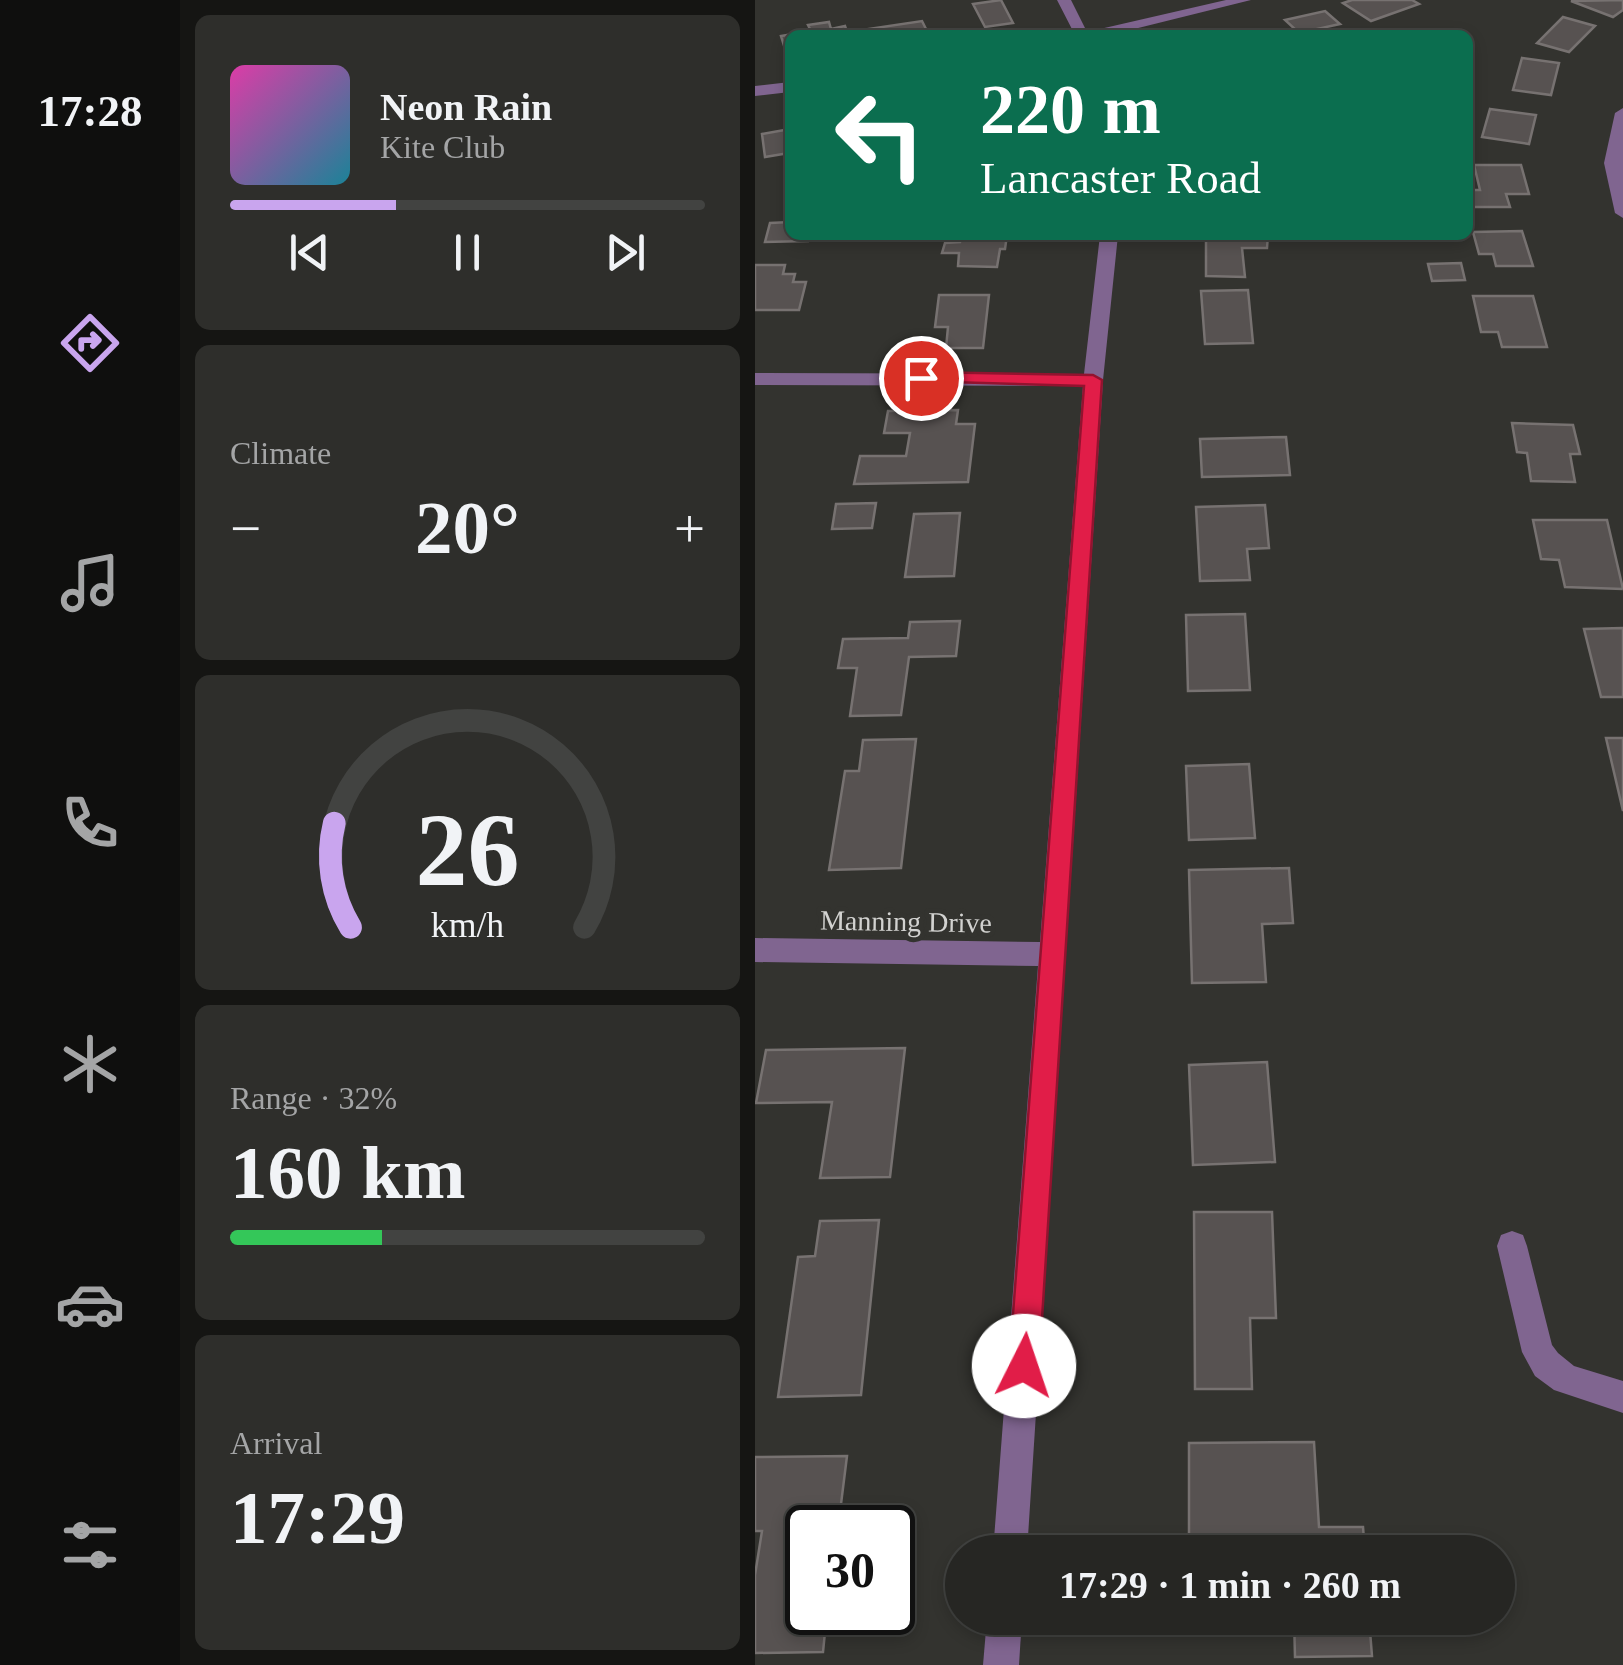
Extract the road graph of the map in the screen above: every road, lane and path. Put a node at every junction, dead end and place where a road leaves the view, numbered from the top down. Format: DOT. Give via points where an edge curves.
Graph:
graph roads {
  1 [pos="1064,0"];
  2 [pos="1244,0"];
  3 [pos="1079,30"];
  4 [pos="1113,30"];
  5 [pos="785,87"];
  6 [pos="755,91"];
  7 [pos="1623,113"];
  8 [pos="1623,213"];
  9 [pos="1108,240"];
  10 [pos="755,379"];
  11 [pos="1093,380"];
  12 [pos="755,950"];
  13 [pos="1055,954"];
  14 [pos="1512,1246"];
  15 [pos="1623,1397"];
  16 [pos="1011,1535"];
  17 [pos="1004,1635"];
  18 [pos="1001,1665"];
  1 -- 3 [label="street"];
  2 -- 4 [label="street"];
  5 -- 6 [label="street"];
  7 -- 8 [label="street" via="1612,164"];
  9 -- 11 [label="street"];
  10 -- 11 [label="street"];
  11 -- 13 [label="street"];
  12 -- 13 [label="street, Manning Drive"];
  13 -- 16 [label="street"];
  14 -- 15 [label="street" via="1546,1366 1556,1377"];
  17 -- 18 [label="street"];
}
